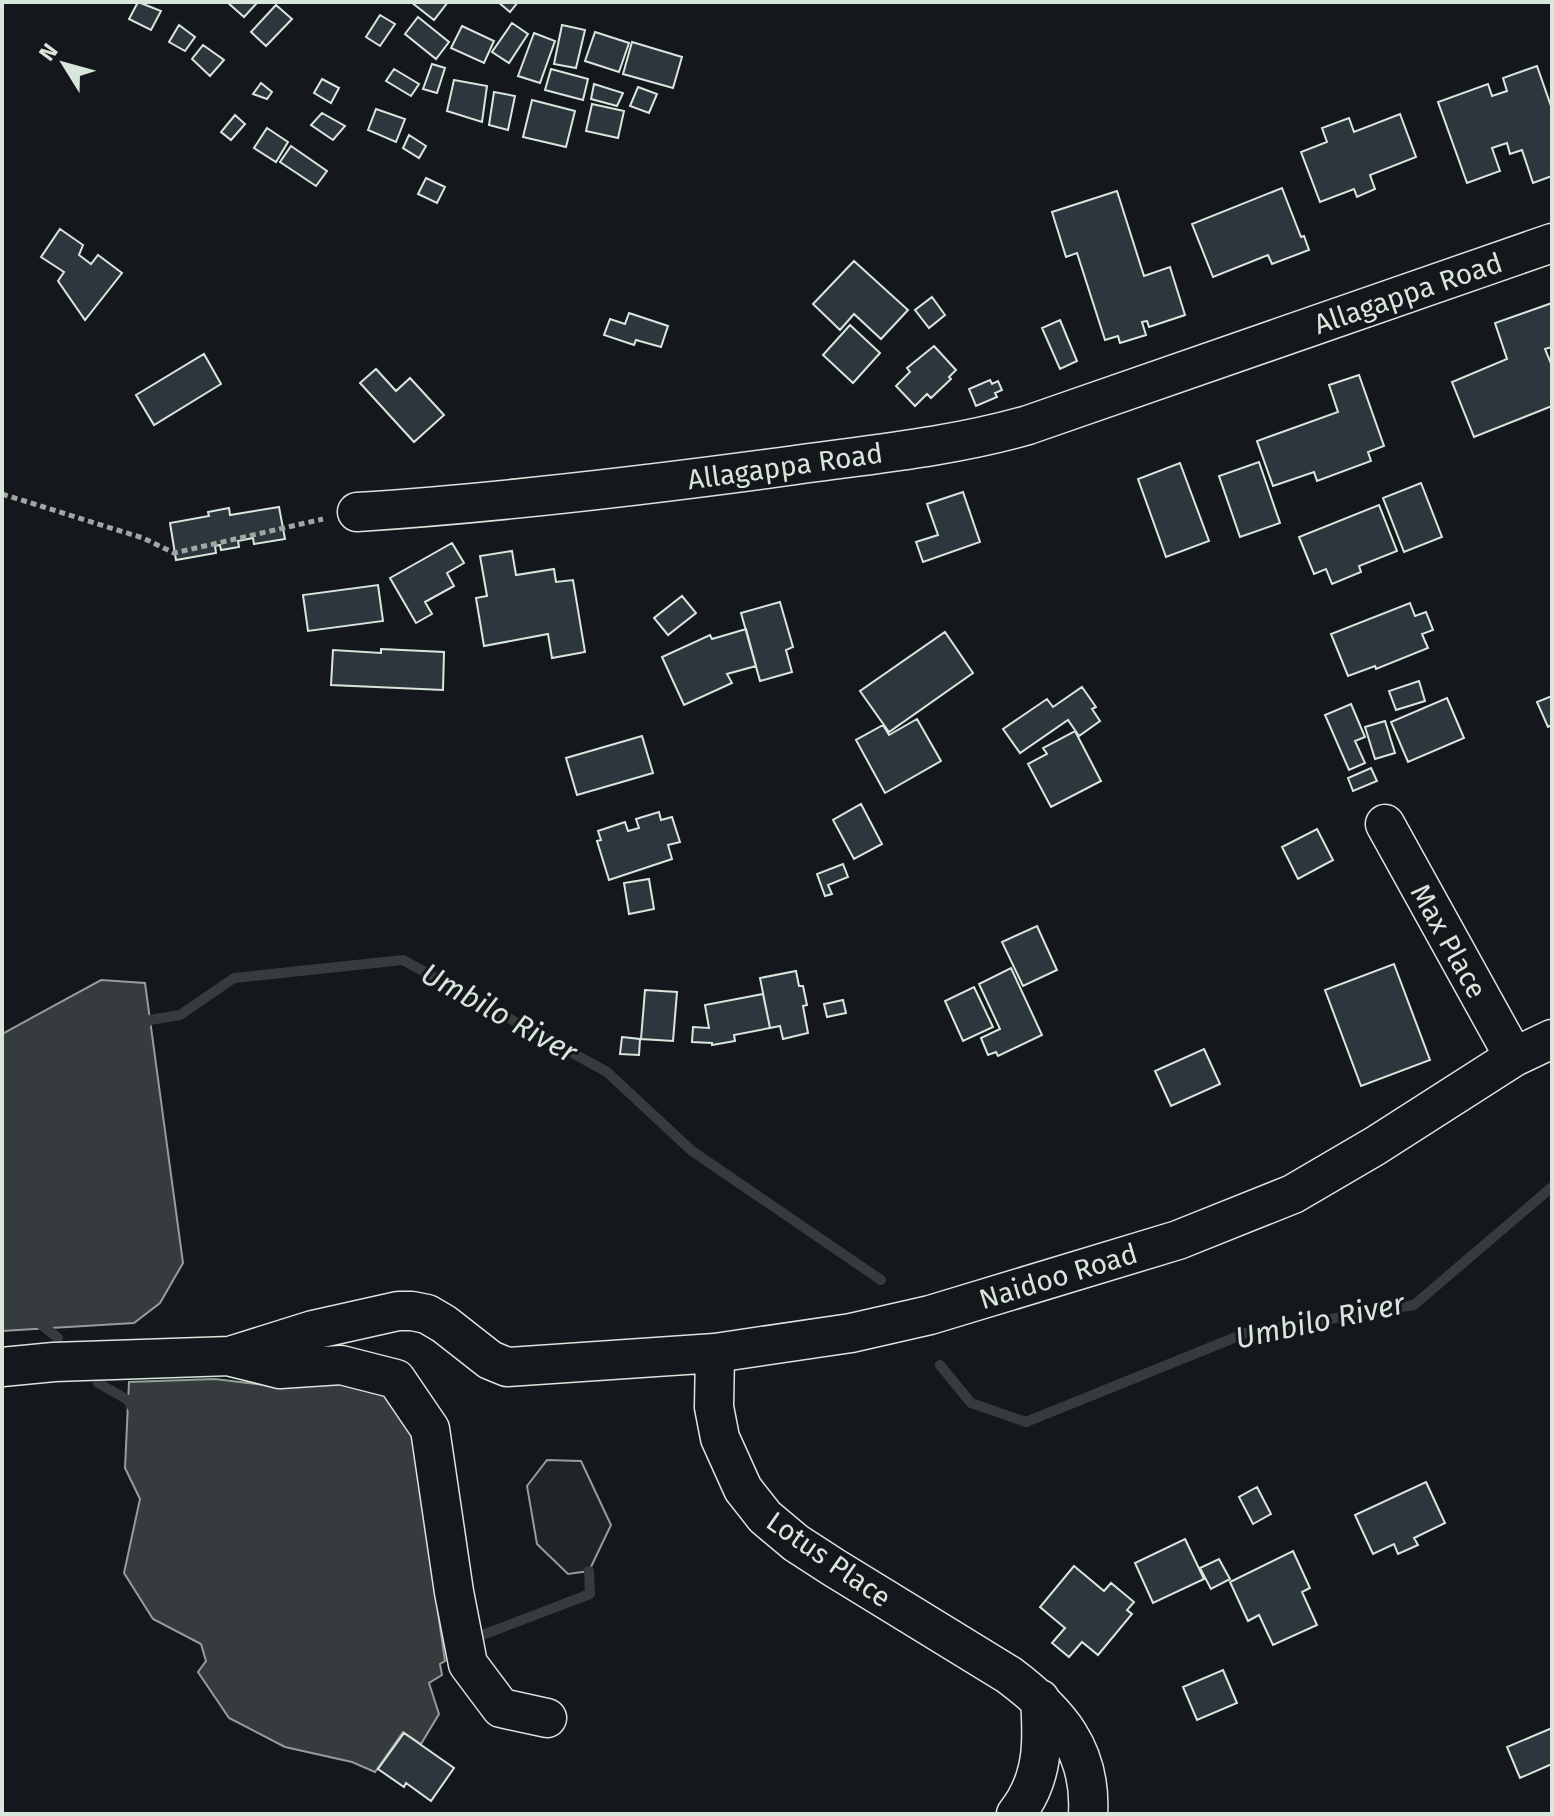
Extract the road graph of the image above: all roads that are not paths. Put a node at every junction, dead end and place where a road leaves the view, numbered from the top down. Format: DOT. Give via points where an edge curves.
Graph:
graph roads {
  1 [pos="1552,243"];
  2 [pos="357,512"];
  3 [pos="1385,824"];
  4 [pos="1552,1039"];
  5 [pos="1514,1057"];
  6 [pos="715,1353"];
  7 [pos="230,1356"];
  8 [pos="2,1367"];
  9 [pos="1040,1699"];
  10 [pos="547,1718"];
  11 [pos="1016,1814"];
  12 [pos="1088,1814"];
  1 -- 2 [label="street, Allagappa Road" via="992,435 626,488"];
  3 -- 5 [label="street, Max Place"];
  4 -- 5 [label="street, Naidoo Road"];
  5 -- 6 [label="street, Naidoo Road" via="1293,1194 1178,1240 892,1325"];
  6 -- 7 [label="street, Naidoo Road" via="499,1366 427,1314 398,1311"];
  6 -- 9 [label="street, Lotus Place" via="715,1423 743,1489 765,1517 796,1543"];
  7 -- 8 [label="street"];
  7 -- 10 [label="street" via="280,1369 341,1365 396,1379 430,1429 468,1664 501,1708"];
  9 -- 11 [label="street" via="1042,1755"];
  9 -- 12 [label="street, Lotus Place" via="1076,1746 1088,1789"];
}
